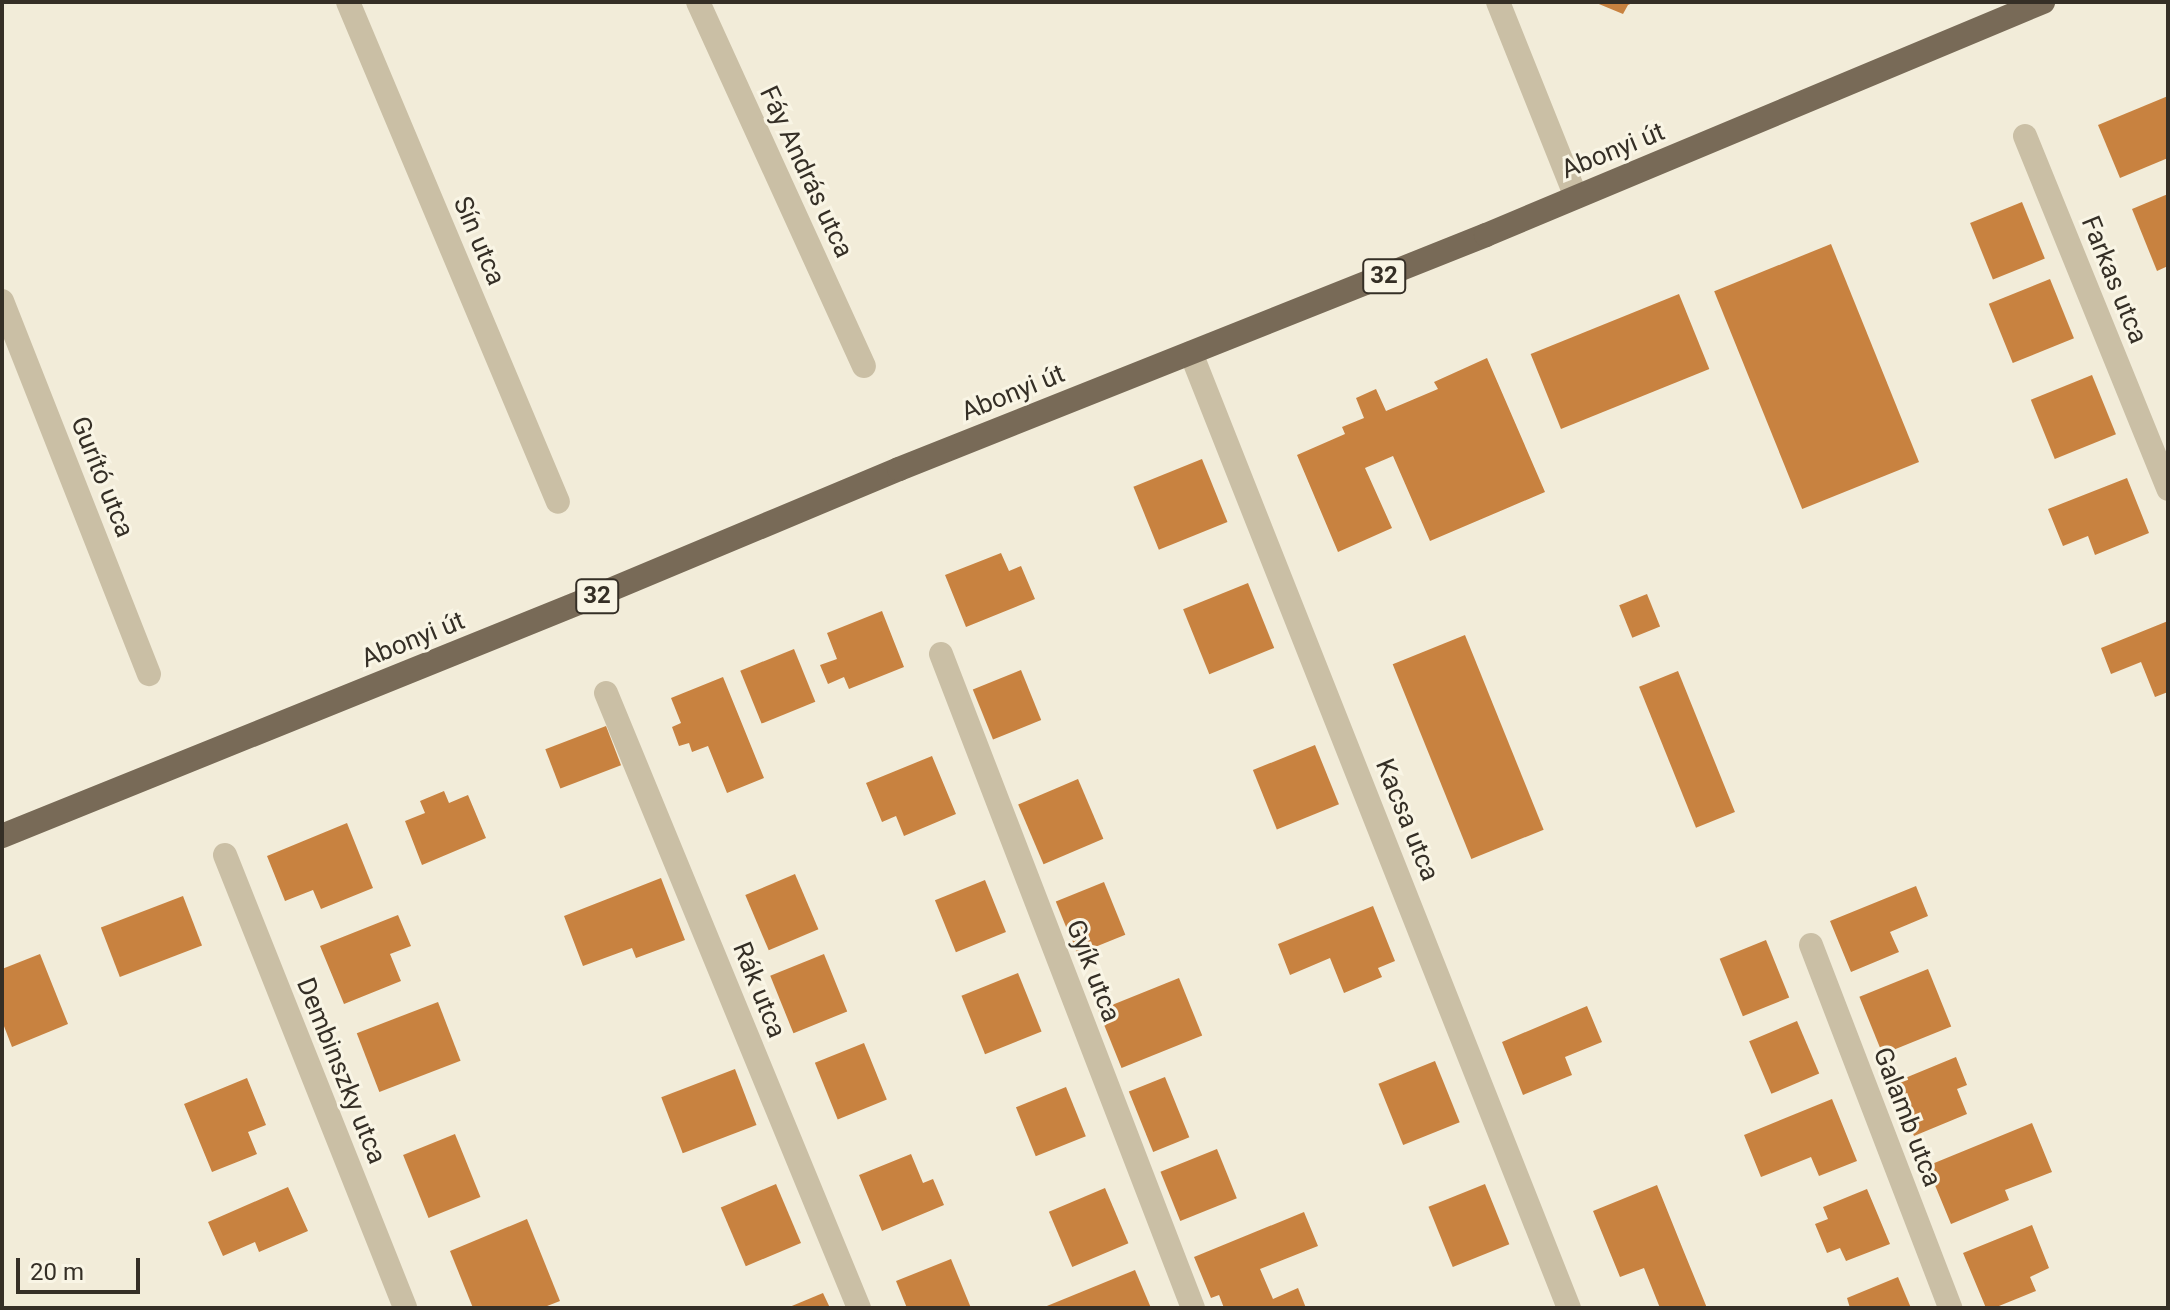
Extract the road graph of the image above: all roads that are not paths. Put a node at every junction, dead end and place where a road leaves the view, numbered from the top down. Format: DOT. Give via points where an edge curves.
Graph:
graph roads {
  1 [pos="348,2"];
  2 [pos="698,2"];
  3 [pos="1498,2"];
  4 [pos="2043,2"];
  5 [pos="2025,136"];
  6 [pos="1576,197"];
  7 [pos="2,301"];
  8 [pos="1191,353"];
  9 [pos="864,366"];
  10 [pos="2161,450"];
  11 [pos="2168,489"];
  12 [pos="558,502"];
  13 [pos="941,654"];
  14 [pos="149,674"];
  15 [pos="606,693"];
  16 [pos="2,836"];
  17 [pos="225,855"];
  18 [pos="1811,945"];
  19 [pos="405,1308"];
  20 [pos="859,1308"];
  21 [pos="1193,1308"];
  22 [pos="1569,1308"];
  23 [pos="1950,1308"];
  1 -- 12 [label="street, Sín utca"];
  2 -- 9 [label="street, Fáy András utca"];
  3 -- 6 [label="street"];
  4 -- 6 [label="main road, Abonyi út / 32"];
  5 -- 10 [label="street, Farkas utca"];
  6 -- 8 [label="main road, Abonyi út / 32"];
  7 -- 14 [label="street, Gurító utca"];
  8 -- 16 [label="main road, Abonyi út / 32"];
  8 -- 22 [label="street, Kacsa utca"];
  10 -- 11 [label="street, Farkas utca"];
  13 -- 21 [label="street, Gyík utca"];
  15 -- 20 [label="street, Rák utca"];
  17 -- 19 [label="street, Dembinszky utca"];
  18 -- 23 [label="street, Galamb utca"];
}
